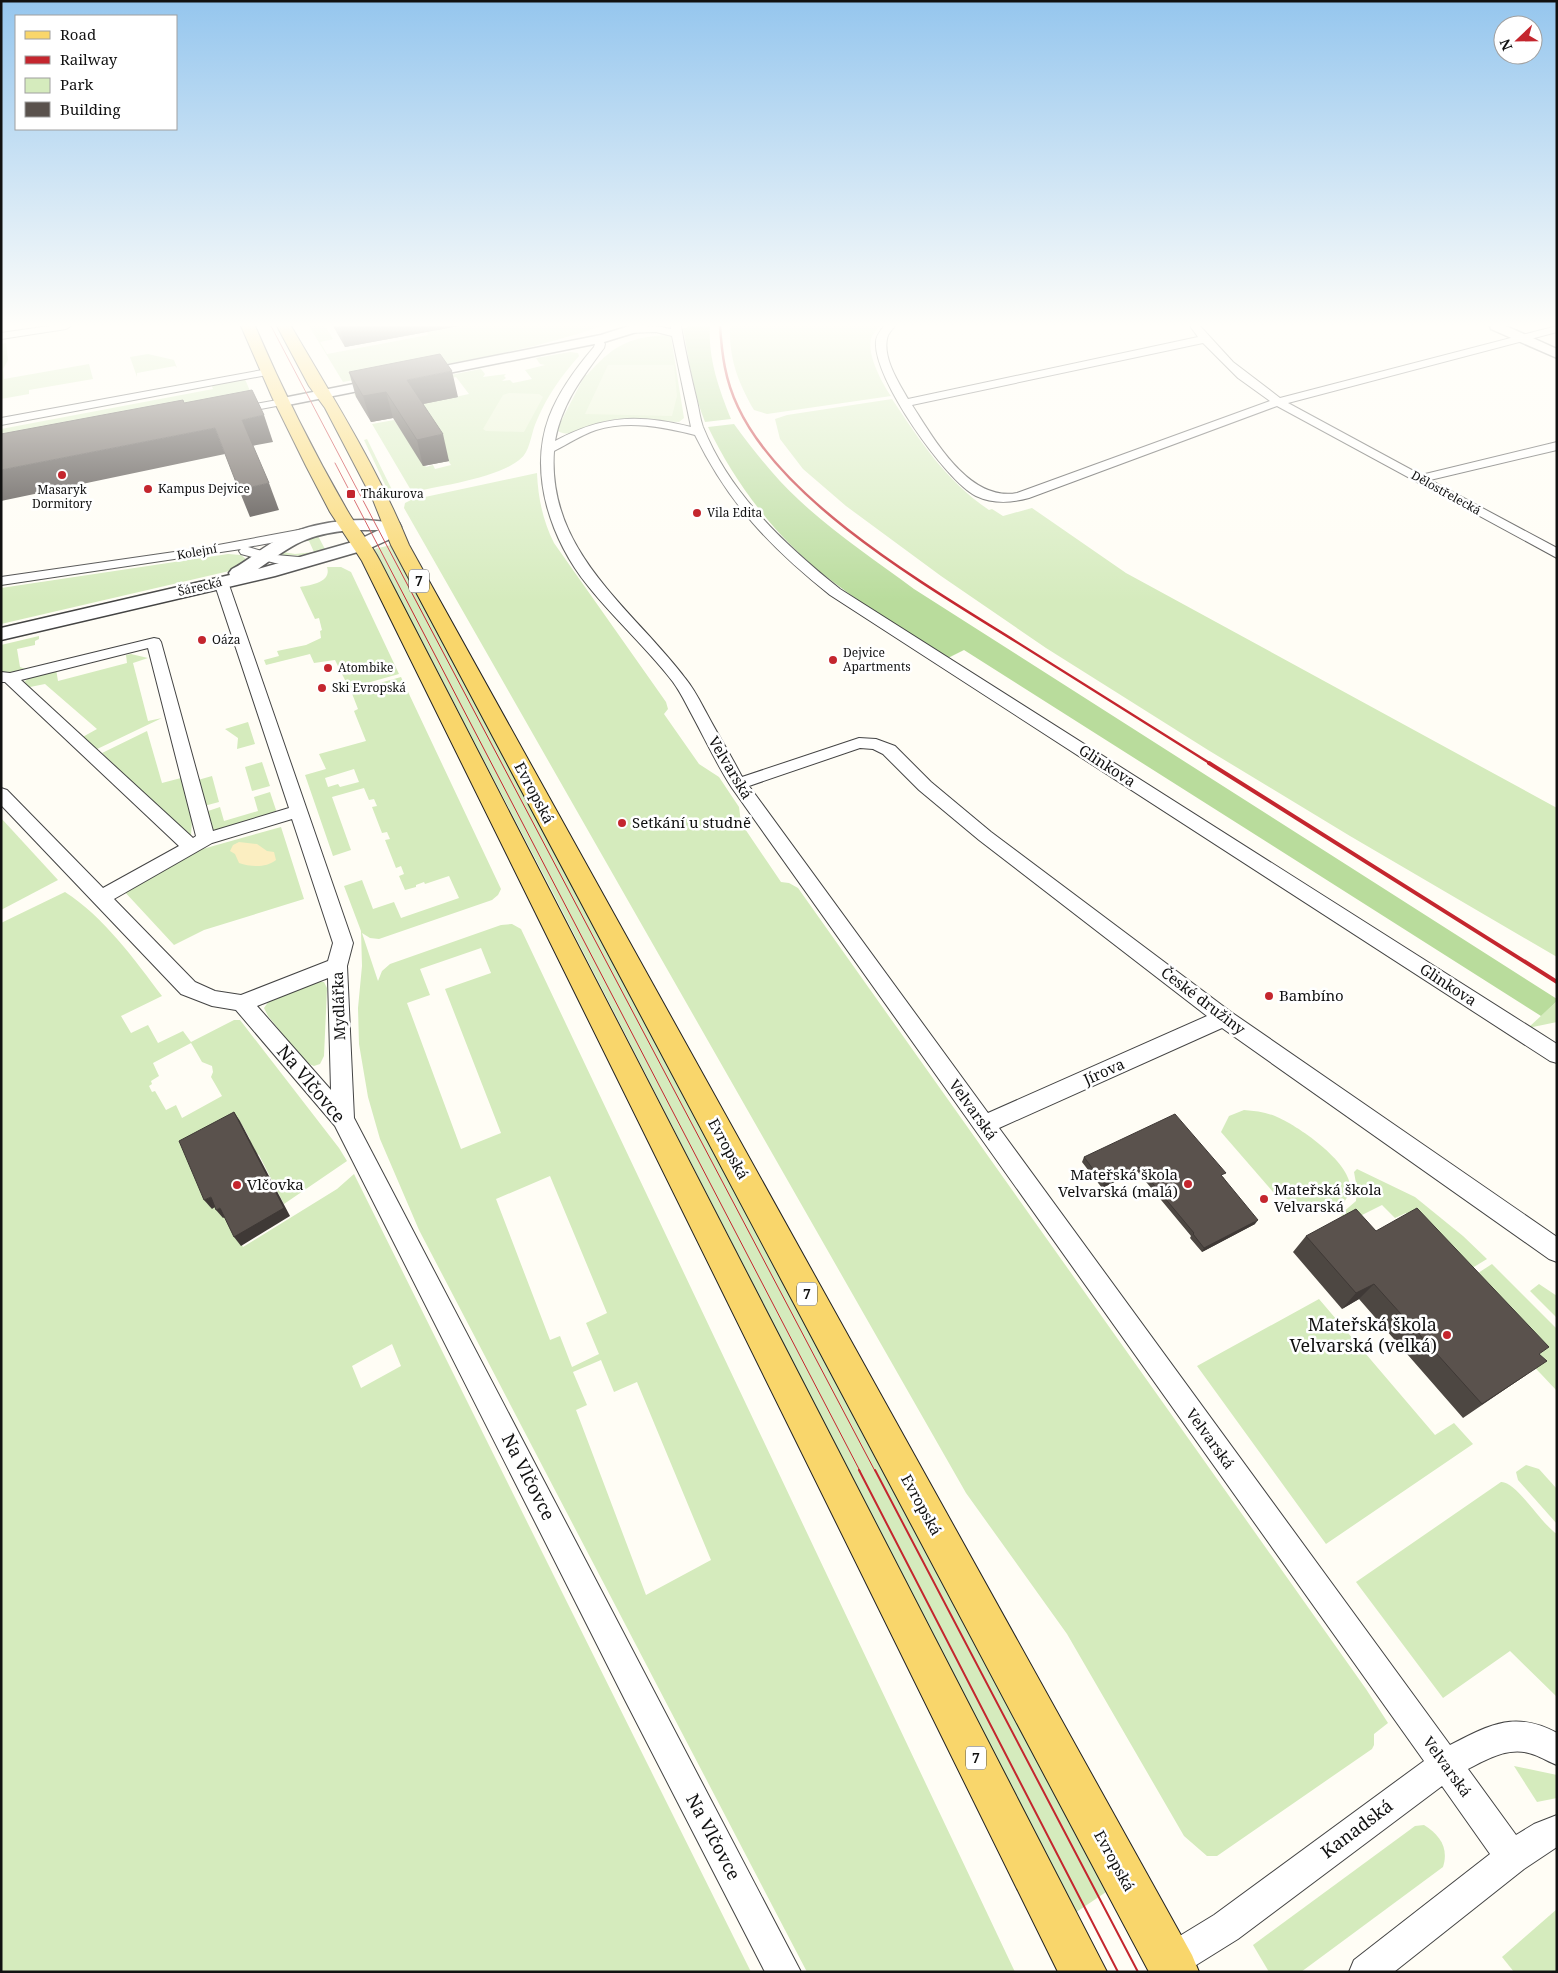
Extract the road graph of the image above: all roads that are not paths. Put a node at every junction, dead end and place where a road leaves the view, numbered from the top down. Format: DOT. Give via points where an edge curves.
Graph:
graph roads {
  1 [pos="22,418"];
  2 [pos="291,418"];
  3 [pos="338,418"];
  4 [pos="555,418"];
  5 [pos="696,418"];
  6 [pos="915,418"];
  7 [pos="1234,418"];
  8 [pos="1308,418"];
  9 [pos="1,422"];
  10 [pos="699,432"];
  11 [pos="1557,446"];
  12 [pos="549,449"];
  13 [pos="1421,479"];
  14 [pos="343,517"];
  15 [pos="393,527"];
  16 [pos="314,531"];
  17 [pos="362,545"];
  18 [pos="202,552"];
  19 [pos="1557,554"];
  20 [pos="264,557"];
  21 [pos="305,561"];
  22 [pos="1,581"];
  23 [pos="221,582"];
  24 [pos="1,634"];
  25 [pos="6,678"];
  26 [pos="738,784"];
  27 [pos="1,794"];
  28 [pos="298,811"];
  29 [pos="198,843"];
  30 [pos="102,897"];
  31 [pos="337,966"];
  32 [pos="242,1003"];
  33 [pos="1224,1018"];
  34 [pos="1557,1055"];
  35 [pos="343,1119"];
  36 [pos="984,1125"];
  37 [pos="1557,1251"];
  38 [pos="1557,1750"];
  39 [pos="1445,1764"];
  40 [pos="1557,1831"];
  41 [pos="1512,1857"];
  42 [pos="1166,1968"];
  43 [pos="784,1972"];
  44 [pos="1083,1972"];
  45 [pos="1366,1972"];
  1 -- 9 [label="street"];
  2 -- 14 [label="main road, 7"];
  3 -- 15 [label="main road, Evropská / 7"];
  4 -- 12 [label="street, Velvarská"];
  5 -- 10 [label="street, Glinkova"];
  6 -- 7 [label="street" via="958,475 973,489 995,498 1010,498"];
  8 -- 13 [label="street, Dělostřelecká"];
  10 -- 12 [label="street" via="629,421 590,428"];
  10 -- 34 [label="street, Glinkova" via="718,468 758,521 795,560 835,592"];
  11 -- 13 [label="street"];
  12 -- 26 [label="street, Velvarská" via="549,490 553,512 568,546 592,581 681,682"];
  13 -- 19 [label="street, Dělostřelecká"];
  14 -- 15 [label="street, Kolejní"];
  14 -- 16 [label="street, Kolejní"];
  14 -- 17 [label="main road, 7"];
  15 -- 17 [label="street, Šárecká"];
  15 -- 42 [label="main road, Evropská / 7"];
  16 -- 18 [label="street, Kolejní"];
  16 -- 20 [label="street" via="284,542"];
  17 -- 21 [label="street, Šárecká"];
  17 -- 44 [label="main road, 7"];
  18 -- 20 [label="street" via="238,551"];
  18 -- 22 [label="street, Kolejní"];
  20 -- 21 [label="street"];
  20 -- 23 [label="street"];
  21 -- 23 [label="street, Šárecká"];
  23 -- 24 [label="street, Šárecká"];
  23 -- 28 [label="street, Mydlářka"];
  25 -- 29 [label="street"];
  25 -- 29 [label="street" via="154,642"];
  26 -- 33 [label="street, České družiny" via="859,743 876,744 889,750 925,786 985,836"];
  26 -- 36 [label="street, Velvarská"];
  27 -- 30 [label="street"];
  28 -- 29 [label="street"];
  28 -- 31 [label="street, Mydlářka" via="343,943"];
  29 -- 30 [label="street"];
  30 -- 32 [label="street" via="188,988 212,998"];
  31 -- 32 [label="street"];
  31 -- 35 [label="street, Mydlářka"];
  32 -- 35 [label="street, Na Vlčovce"];
  33 -- 36 [label="street, Jírova"];
  33 -- 37 [label="street, České družiny"];
  35 -- 43 [label="street, Na Vlčovce"];
  36 -- 39 [label="street, Velvarská"];
  38 -- 39 [label="street, Kanadská" via="1539,1740 1515,1735 1486,1743"];
  39 -- 41 [label="street, Velvarská"];
  39 -- 42 [label="street, Kanadská"];
  40 -- 41 [label="street" via="1545,1835"];
  41 -- 45 [label="street"];
}
